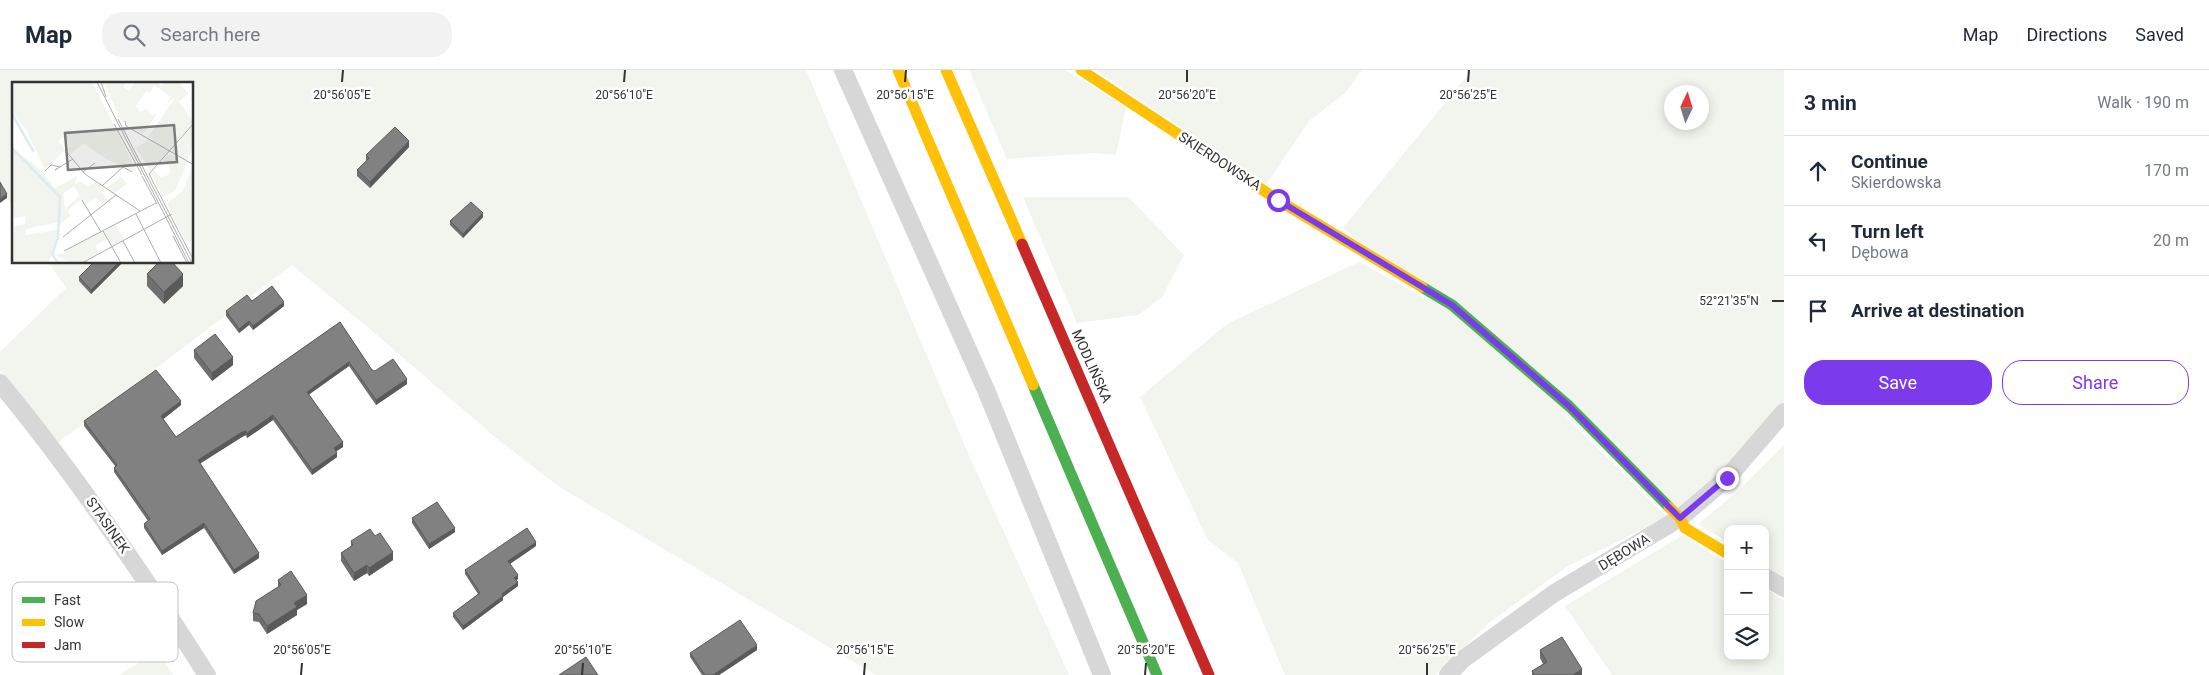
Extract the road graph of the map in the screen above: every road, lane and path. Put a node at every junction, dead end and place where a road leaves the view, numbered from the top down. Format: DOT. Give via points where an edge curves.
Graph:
graph roads {
  1 [pos="843,70"];
  2 [pos="898,70"];
  3 [pos="946,70"];
  4 [pos="1081,70"];
  5 [pos="0,382"];
  6 [pos="1784,412"];
  7 [pos="1680,518"];
  8 [pos="1724,552"];
  9 [pos="1769,579"];
  10 [pos="146,582"];
  11 [pos="1784,588"];
  12 [pos="178,631"];
  13 [pos="207,675"];
  14 [pos="1102,675"];
  15 [pos="1157,675"];
  16 [pos="1209,675"];
  17 [pos="1448,675"];
  1 -- 14 [label="street" via="986,390"];
  2 -- 15 [label="main road"];
  3 -- 16 [label="main road, MODLIŃSKA"];
  4 -- 7 [label="main road, SKIERDOWSKA" via="1278,200 1452,305 1569,406"];
  5 -- 10 [label="street, STASINEK" via="40,431"];
  6 -- 7 [label="street, DĘBOWA" via="1727,478"];
  7 -- 8 [label="main road, SKIERDOWSKA" via="1685,528"];
  7 -- 17 [label="street, DĘBOWA" via="1553,594 1462,660"];
  9 -- 11 [label="street"];
  12 -- 13 [label="street, STASINEK"];
}
